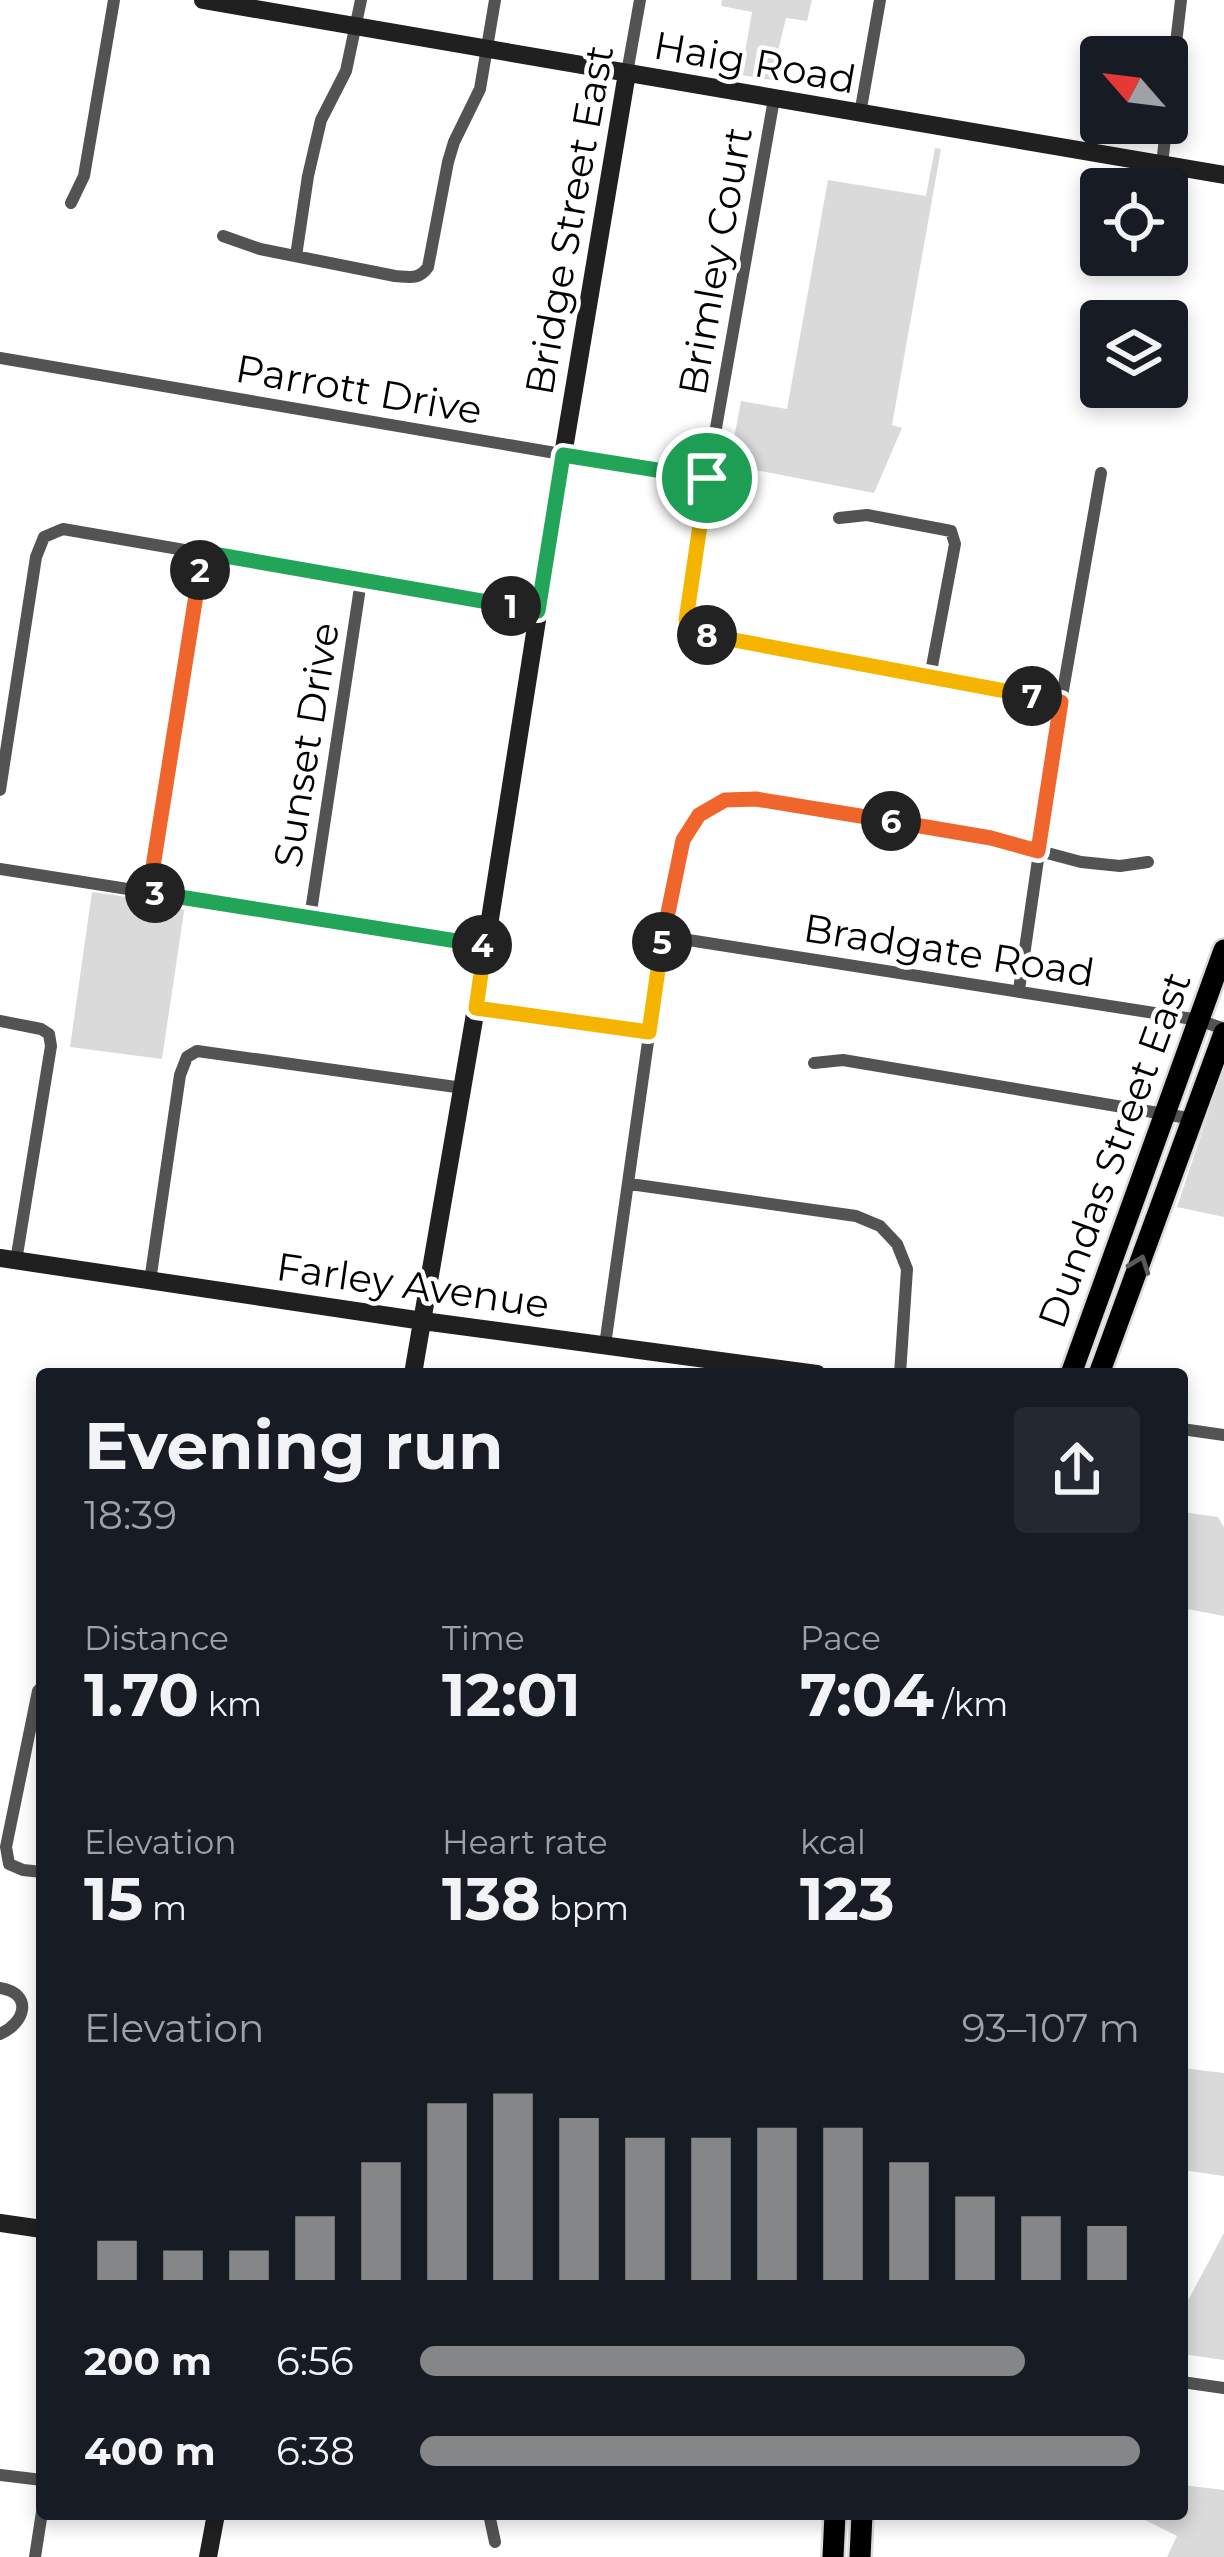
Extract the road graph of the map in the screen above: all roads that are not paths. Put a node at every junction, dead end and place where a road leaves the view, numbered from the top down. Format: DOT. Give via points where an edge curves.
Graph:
graph roads {
  1 [pos="114,0"];
  2 [pos="203,0"];
  3 [pos="361,0"];
  4 [pos="496,0"];
  5 [pos="640,0"];
  6 [pos="880,0"];
  7 [pos="1181,0"];
  8 [pos="356,27"];
  9 [pos="488,48"];
  10 [pos="627,73"];
  11 [pos="774,99"];
  12 [pos="860,114"];
  13 [pos="1162,164"];
  14 [pos="1224,175"];
  15 [pos="71,203"];
  16 [pos="223,236"];
  17 [pos="296,256"];
  18 [pos="0,358"];
  19 [pos="563,455"];
  20 [pos="1101,473"];
  21 [pos="707,478"];
  22 [pos="839,518"];
  23 [pos="202,552"];
  24 [pos="361,580"];
  25 [pos="538,611"];
  26 [pos="930,677"];
  27 [pos="1061,702"];
  28 [pos="0,790"];
  29 [pos="1038,851"];
  30 [pos="1148,862"];
  31 [pos="0,869"];
  32 [pos="149,892"];
  33 [pos="310,918"];
  34 [pos="663,936"];
  35 [pos="485,946"];
  36 [pos="1224,950"];
  37 [pos="1019,990"];
  38 [pos="476,1008"];
  39 [pos="1199,1020"];
  40 [pos="0,1021"];
  41 [pos="1224,1031"];
  42 [pos="649,1032"];
  43 [pos="814,1063"];
  44 [pos="463,1088"];
  45 [pos="1163,1114"];
  46 [pos="1194,1119"];
  47 [pos="629,1184"];
  48 [pos="8,1259"];
  49 [pos="151,1281"];
  50 [pos="422,1322"];
  51 [pos="1084,1335"];
  52 [pos="1110,1344"];
  53 [pos="605,1345"];
  54 [pos="414,1368"];
  55 [pos="773,1368"];
  56 [pos="900,1368"];
  57 [pos="1073,1368"];
  58 [pos="1102,1368"];
  59 [pos="1188,1431"];
  60 [pos="1224,1435"];
  61 [pos="36,1701"];
  62 [pos="36,1871"];
  63 [pos="0,1988"];
  64 [pos="0,2033"];
  65 [pos="0,2223"];
  66 [pos="36,2228"];
  67 [pos="1188,2383"];
  68 [pos="1224,2387"];
  69 [pos="0,2475"];
  70 [pos="36,2479"];
  71 [pos="41,2520"];
  72 [pos="215,2520"];
  73 [pos="490,2520"];
  74 [pos="835,2520"];
  75 [pos="862,2520"];
  76 [pos="496,2542"];
  77 [pos="35,2557"];
  78 [pos="208,2557"];
  79 [pos="833,2557"];
  80 [pos="860,2557"];
  1 -- 15 [label="street" via="83,176"];
  2 -- 8 [label="street, Haig Road"];
  3 -- 8 [label="street"];
  4 -- 9 [label="street"];
  5 -- 10 [label="street, Bridge Street East"];
  6 -- 12 [label="street"];
  7 -- 13 [label="street"];
  8 -- 9 [label="street, Haig Road"];
  8 -- 17 [label="street" via="346,71 321,120"];
  9 -- 10 [label="street, Haig Road"];
  9 -- 17 [label="street" via="476,102 448,162 423,274"];
  10 -- 11 [label="street, Haig Road"];
  10 -- 19 [label="street, Bridge Street East"];
  11 -- 12 [label="street, Haig Road"];
  11 -- 21 [label="street, Brimley Court"];
  12 -- 13 [label="street, Haig Road"];
  13 -- 14 [label="street, Haig Road"];
  16 -- 17 [label="street"];
  18 -- 19 [label="street, Parrott Drive"];
  19 -- 21 [label="street, Parrott Drive"];
  19 -- 25 [label="street, Bridge Street East"];
  20 -- 27 [label="street"];
  21 -- 26 [label="street, Brimley Court" via="686,620 691,630"];
  22 -- 26 [label="street" via="867,515 951,531"];
  23 -- 24 [label="street"];
  23 -- 28 [label="street" via="62,529 44,536"];
  23 -- 32 [label="street"];
  24 -- 25 [label="street"];
  24 -- 33 [label="street, Sunset Drive"];
  25 -- 35 [label="street, Bridge Street East"];
  26 -- 27 [label="street, Brimley Court"];
  27 -- 29 [label="street"];
  29 -- 30 [label="street" via="1108,866"];
  29 -- 34 [label="street" via="813,807 725,800 699,815 683,840"];
  29 -- 37 [label="street"];
  31 -- 32 [label="street"];
  32 -- 33 [label="street"];
  33 -- 35 [label="street"];
  34 -- 37 [label="street, Bradgate Road"];
  34 -- 42 [label="street"];
  35 -- 38 [label="street, Bridge Street East"];
  36 -- 39 [label="main road, Dundas Street East"];
  37 -- 39 [label="street, Bradgate Road"];
  38 -- 42 [label="street"];
  38 -- 44 [label="street, Bridge Street East"];
  39 -- 41 [label="street, Bradgate Road"];
  39 -- 45 [label="main road, Dundas Street East"];
  40 -- 48 [label="street" via="41,1029 51,1046"];
  41 -- 46 [label="main road, Dundas Street East"];
  42 -- 47 [label="street"];
  43 -- 45 [label="street" via="842,1060"];
  44 -- 49 [label="street" via="197,1051 187,1057"];
  44 -- 50 [label="street, Bridge Street East"];
  45 -- 46 [label="street"];
  45 -- 51 [label="main road, Dundas Street East"];
  52 -- 46 [label="main road, Dundas Street East, one-way"];
  47 -- 53 [label="street"];
  47 -- 56 [label="street" via="880,1226 907,1269"];
  48 -- 49 [label="street, Farley Avenue"];
  49 -- 50 [label="street, Farley Avenue"];
  50 -- 53 [label="street, Farley Avenue"];
  50 -- 54 [label="street, Bridge Street East"];
  51 -- 52 [label="main road"];
  51 -- 57 [label="main road, Dundas Street East"];
  52 -- 58 [label="main road, Dundas Street East"];
  53 -- 55 [label="street, Farley Avenue"];
  59 -- 60 [label="street"];
  61 -- 62 [label="street" via="7,1847 10,1864"];
  63 -- 64 [label="street" via="22,2003 14,2025"];
  65 -- 66 [label="street"];
  67 -- 68 [label="street"];
  69 -- 70 [label="street"];
  71 -- 77 [label="street"];
  72 -- 78 [label="street"];
  73 -- 76 [label="street"];
  74 -- 79 [label="main road"];
  75 -- 80 [label="main road"];
}
